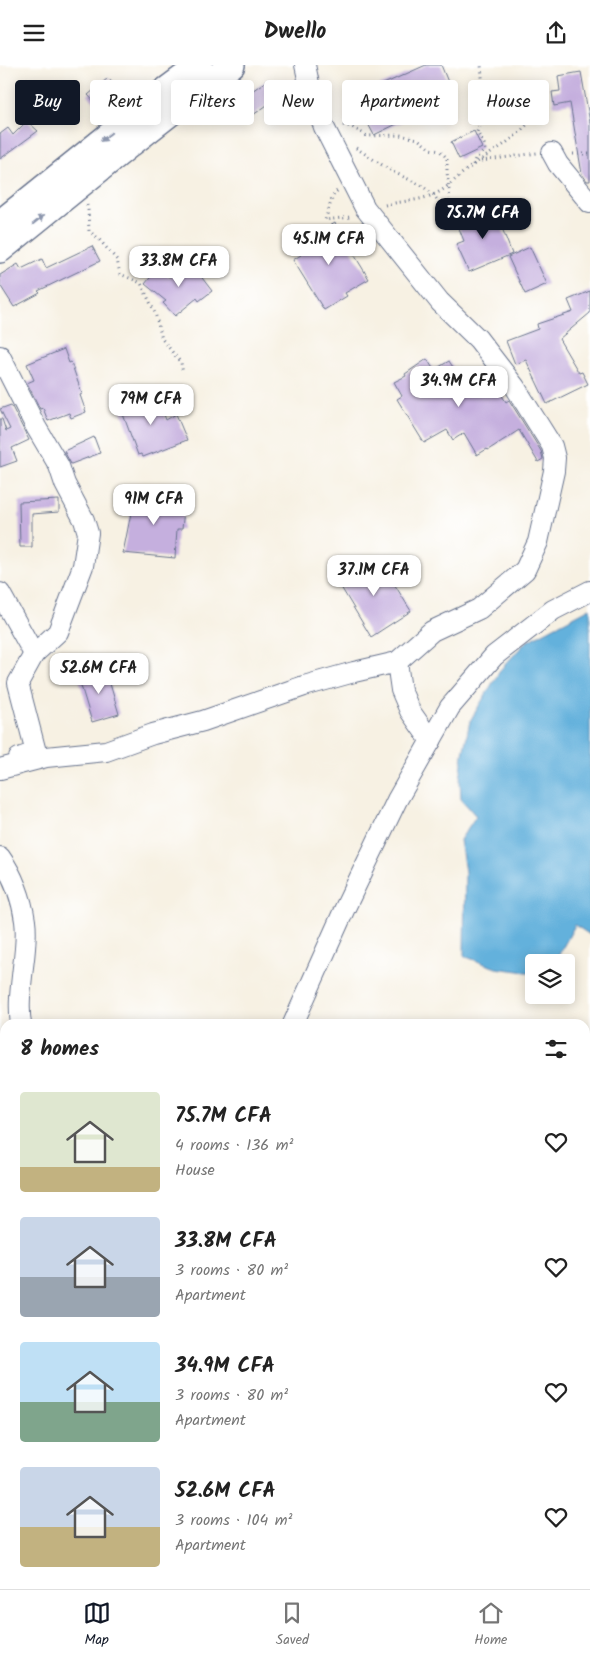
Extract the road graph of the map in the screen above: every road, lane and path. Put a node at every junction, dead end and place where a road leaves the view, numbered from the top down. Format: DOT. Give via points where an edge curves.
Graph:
graph roads {
  1 [pos="200,65"];
  2 [pos="232,65"];
  3 [pos="305,65"];
  4 [pos="480,65"];
  5 [pos="338,123"];
  6 [pos="527,125"];
  7 [pos="354,148"];
  8 [pos="552,153"];
  9 [pos="527,154"];
  10 [pos="479,162"];
  11 [pos="473,166"];
  12 [pos="345,169"];
  13 [pos="79,186"];
  14 [pos="448,186"];
  15 [pos="434,195"];
  16 [pos="450,199"];
  17 [pos="590,203"];
  18 [pos="366,209"];
  19 [pos="452,217"];
  20 [pos="0,223"];
  21 [pos="0,250"];
  22 [pos="0,355"];
  23 [pos="183,373"];
  24 [pos="590,591"];
  25 [pos="0,593"];
  26 [pos="34,654"];
  27 [pos="397,662"];
  28 [pos="431,741"];
  29 [pos="0,765"];
  30 [pos="0,769"];
  31 [pos="0,857"];
  32 [pos="20,1019"];
  33 [pos="295,1019"];
  1 -- 20 [label="main road, one-way"];
  2 -- 13 [label="main road"];
  3 -- 12 [label="street" via="316,107"];
  4 -- 11 [label="path" via="482,120 477,132 485,150 475,159"];
  5 -- 14 [label="path" via="367,136 400,135 418,139 430,149 440,151 447,158"];
  6 -- 10 [label="path"];
  7 -- 15 [label="path"];
  8 -- 17 [label="street"];
  9 -- 10 [label="path"];
  10 -- 11 [label="path"];
  11 -- 14 [label="path"];
  12 -- 18 [label="street"];
  12 -- 18 [label="path" via="325,220 353,217"];
  21 -- 13 [label="main road, one-way"];
  13 -- 23 [label="path" via="88,209 89,231 117,260 120,274 141,283 156,313 162,339 181,363"];
  14 -- 15 [label="path"];
  14 -- 16 [label="path"];
  15 -- 18 [label="path"];
  15 -- 19 [label="path"];
  18 -- 27 [label="street" via="440,302 478,339 515,387 547,438 555,458 538,542 525,570 479,609 432,631"];
  22 -- 26 [label="street" via="59,466 88,533 83,566 58,632"];
  24 -- 28 [label="street" via="553,610 494,656 450,707"];
  25 -- 26 [label="street"];
  26 -- 29 [label="street" via="18,683 36,752"];
  27 -- 28 [label="street" via="401,690 410,711"];
  27 -- 30 [label="street" via="304,686 106,751 46,757"];
  28 -- 33 [label="street" via="397,800"];
  31 -- 32 [label="street" via="18,893 25,921 18,1007"];
}
